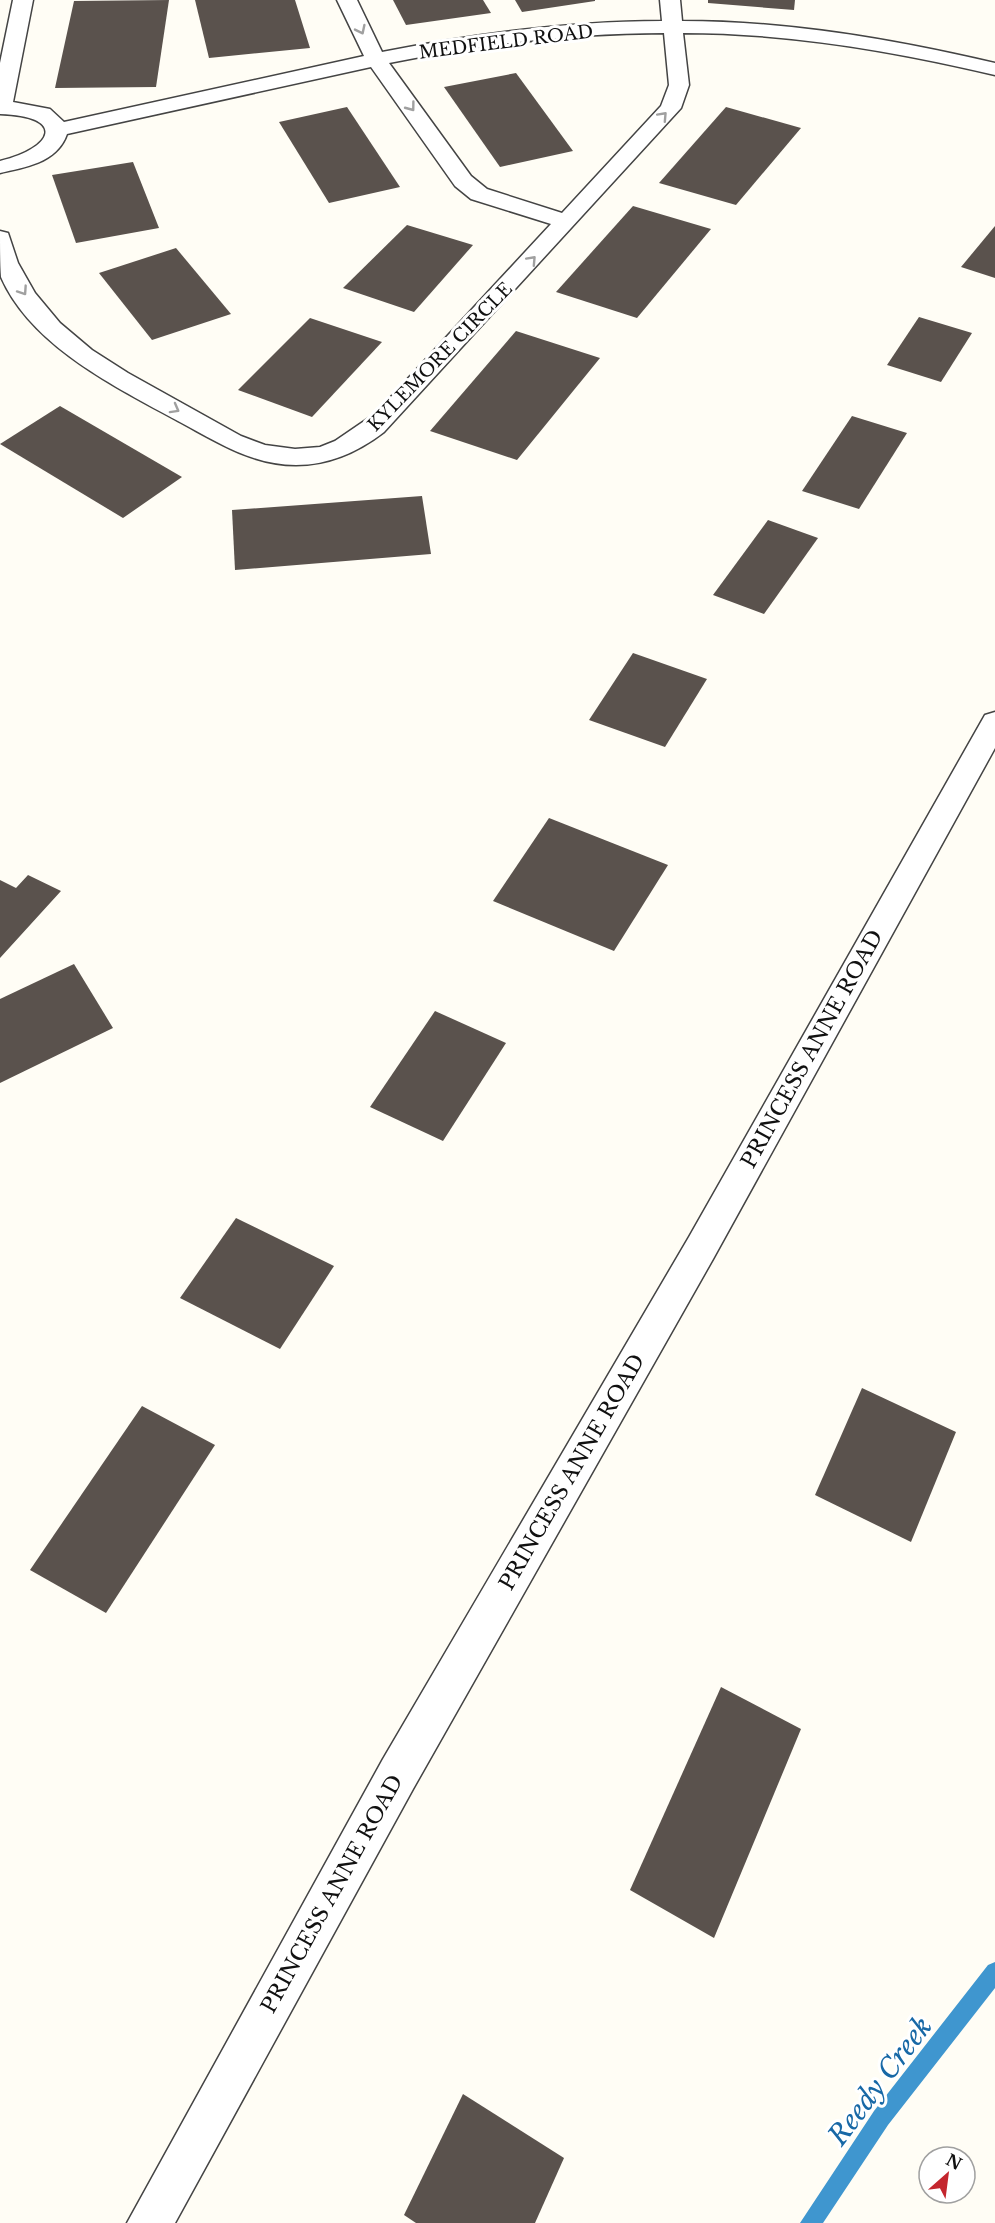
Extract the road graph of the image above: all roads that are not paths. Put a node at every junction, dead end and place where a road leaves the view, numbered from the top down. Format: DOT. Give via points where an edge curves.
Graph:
graph roads {
  1 [pos="23,0"];
  2 [pos="346,0"];
  3 [pos="670,0"];
  4 [pos="673,27"];
  5 [pos="376,60"];
  6 [pos="995,69"];
  7 [pos="1,108"];
  8 [pos="58,130"];
  9 [pos="0,167"];
  10 [pos="567,222"];
  11 [pos="0,238"];
  12 [pos="995,722"];
  13 [pos="150,2223"];
  1 -- 7 [label="street"];
  2 -- 5 [label="street, one-way"];
  3 -- 4 [label="street, KYLEMORE CIRCLE"];
  4 -- 5 [label="street, MEDFIELD ROAD" via="534,34"];
  4 -- 6 [label="street, MEDFIELD ROAD" via="797,33 886,46"];
  10 -- 4 [label="street, KYLEMORE CIRCLE, one-way" via="671,108 679,85"];
  5 -- 8 [label="street, MEDFIELD ROAD"];
  5 -- 10 [label="street, one-way" via="458,174 479,194"];
  7 -- 8 [label="street" via="32,110 53,121"];
  8 -- 9 [label="street" via="57,140 49,150 36,158"];
  11 -- 10 [label="street, KYLEMORE CIRCLE, one-way" via="15,280 31,304 52,329 77,349 244,447 298,457 339,449 363,437 385,418"];
  12 -- 13 [label="street, PRINCESS ANNE ROAD" via="695,1258 398,1774"];
}
